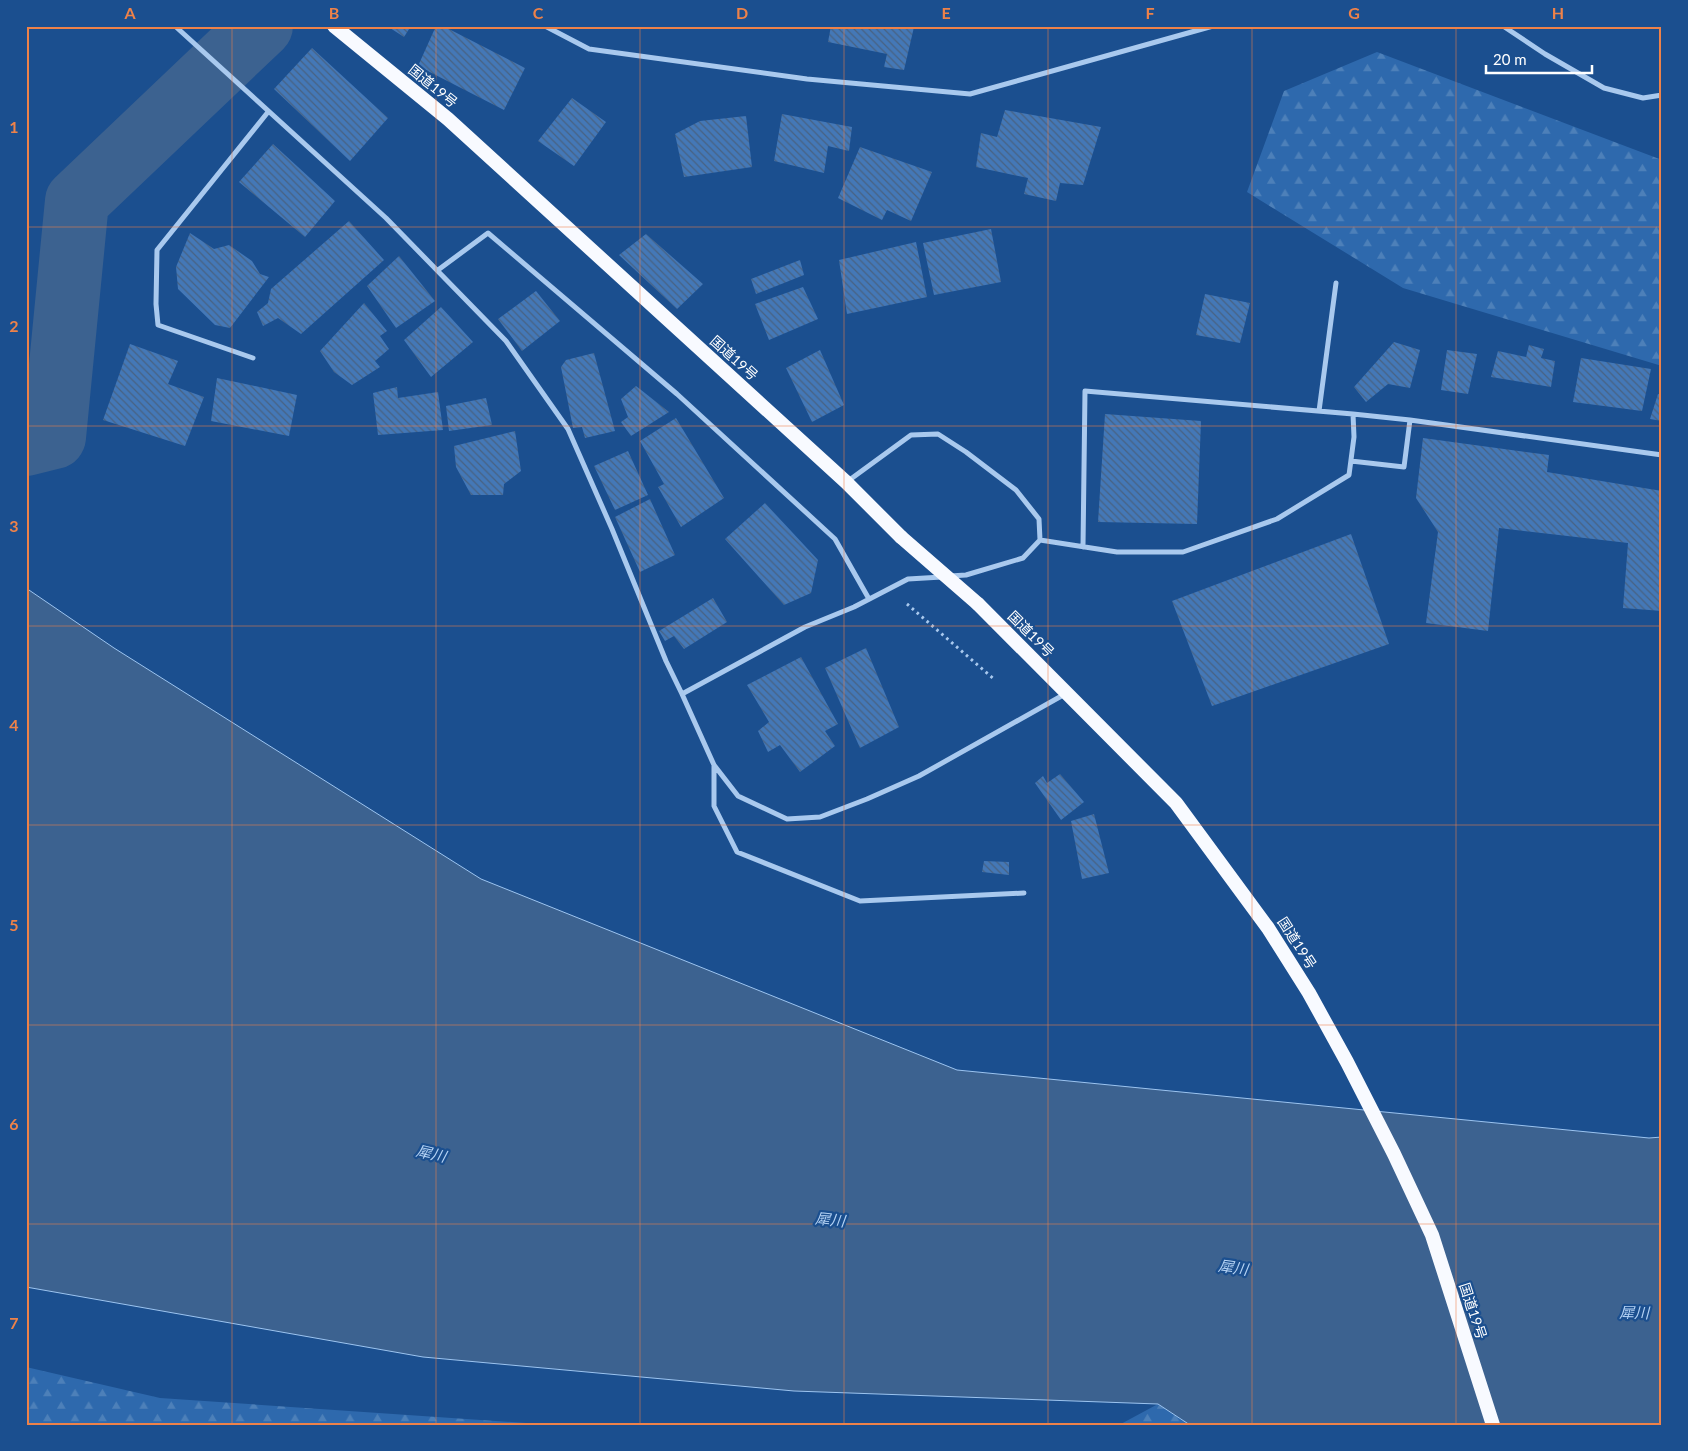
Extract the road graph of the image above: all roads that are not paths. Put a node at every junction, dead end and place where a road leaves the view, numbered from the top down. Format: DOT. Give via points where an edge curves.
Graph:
graph roads {
  1 [pos="175,26"];
  2 [pos="334,26"];
  3 [pos="545,26"];
  4 [pos="1213,26"];
  5 [pos="1503,26"];
  6 [pos="1662,95"];
  7 [pos="268,112"];
  8 [pos="438,270"];
  9 [pos="1336,282"];
  10 [pos="253,358"];
  11 [pos="1319,412"];
  12 [pos="1353,414"];
  13 [pos="1410,420"];
  14 [pos="1662,455"];
  15 [pos="1351,461"];
  16 [pos="846,482"];
  17 [pos="1040,540"];
  18 [pos="1083,547"];
  19 [pos="869,599"];
  20 [pos="1068,693"];
  21 [pos="682,694"];
  22 [pos="714,765"];
  23 [pos="1024,893"];
  24 [pos="1493,1425"];
  1 -- 7 [label="street"];
  2 -- 16 [label="highway, 国道19号" via="448,120"];
  3 -- 4 [label="street" via="589,49 807,79 970,94"];
  5 -- 6 [label="street" via="1604,88 1643,98"];
  7 -- 8 [label="street" via="386,218"];
  7 -- 10 [label="street" via="157,250 158,325"];
  8 -- 19 [label="street" via="488,233 677,394 835,539"];
  8 -- 21 [label="street" via="506,341 568,429"];
  9 -- 11 [label="street"];
  11 -- 12 [label="street"];
  11 -- 18 [label="street" via="1085,392"];
  12 -- 13 [label="street"];
  12 -- 15 [label="street"];
  13 -- 14 [label="street"];
  13 -- 15 [label="street" via="1404,467"];
  15 -- 18 [label="street" via="1349,475 1276,518 1183,552 1117,552"];
  16 -- 17 [label="street" via="911,435 938,434 1016,490 1039,519"];
  16 -- 20 [label="highway, 国道19号, bridge" via="901,537 978,604"];
  17 -- 18 [label="street"];
  17 -- 19 [label="street" via="1023,558 966,575 908,579"];
  19 -- 21 [label="street" via="806,627"];
  20 -- 22 [label="street" via="919,776 820,816 787,819 738,796"];
  20 -- 24 [label="highway, 国道19号" via="1176,803 1268,928 1310,994 1394,1154 1432,1235"];
  21 -- 22 [label="street"];
  22 -- 23 [label="street" via="714,806 737,852 860,901"];
}
